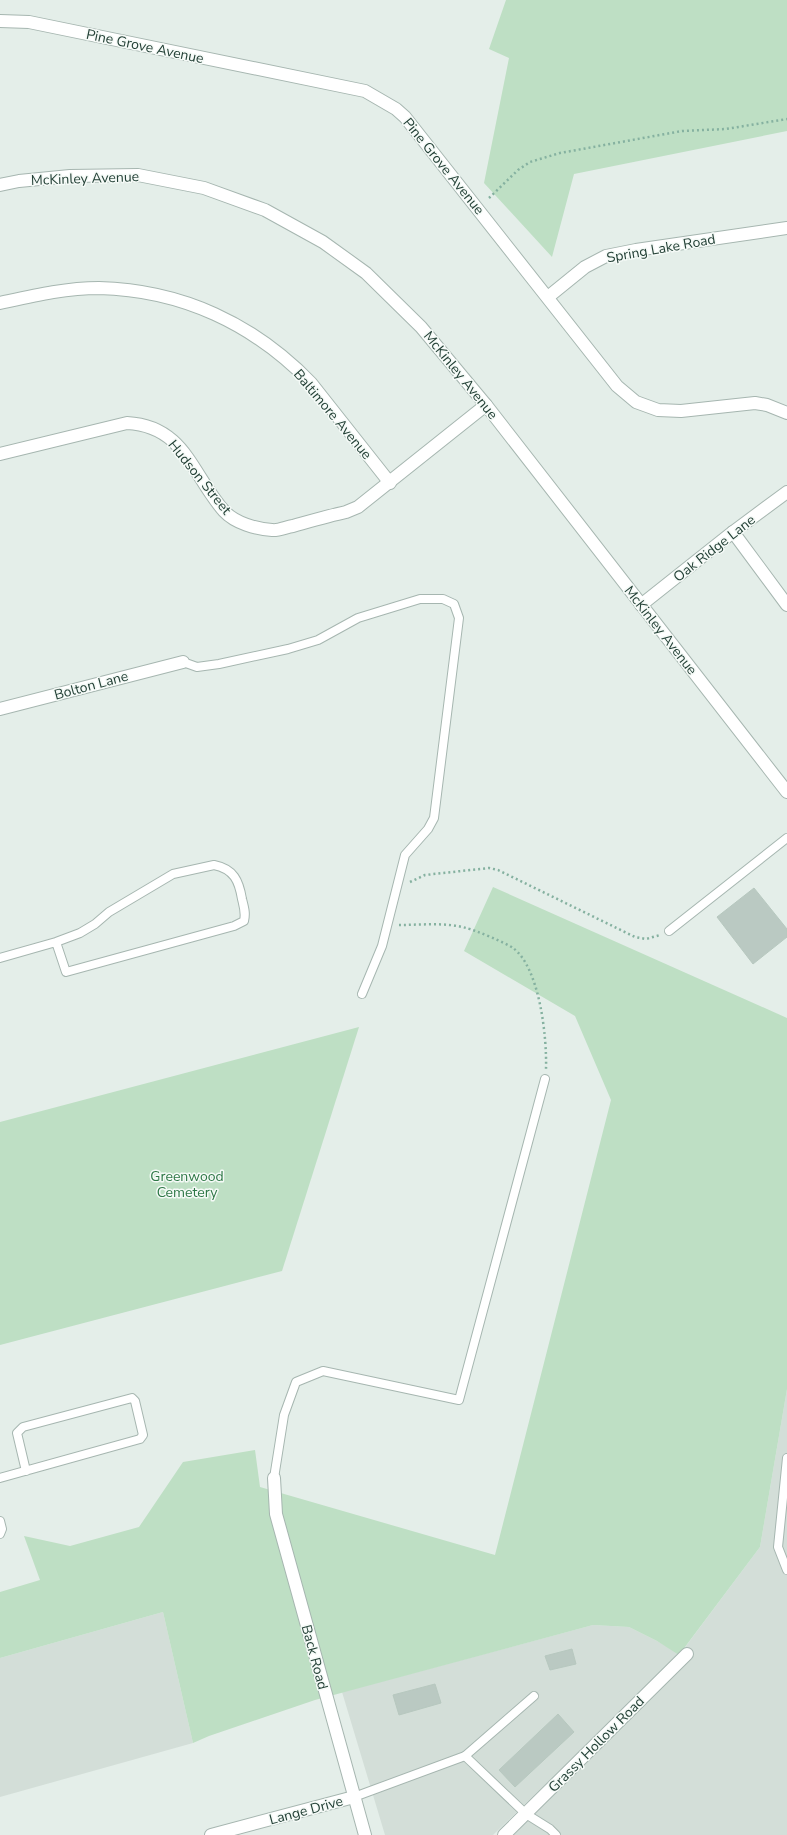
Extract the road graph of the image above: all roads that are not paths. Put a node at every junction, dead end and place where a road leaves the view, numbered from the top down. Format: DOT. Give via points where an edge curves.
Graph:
graph roads {
  1 [pos="0,21"];
  2 [pos="0,185"];
  3 [pos="787,228"];
  4 [pos="548,297"];
  5 [pos="0,303"];
  6 [pos="486,405"];
  7 [pos="787,412"];
  8 [pos="0,454"];
  9 [pos="390,483"];
  10 [pos="787,492"];
  11 [pos="733,532"];
  12 [pos="641,605"];
  13 [pos="787,605"];
  14 [pos="183,662"];
  15 [pos="0,709"];
  16 [pos="787,792"];
  17 [pos="787,838"];
  18 [pos="669,930"];
  19 [pos="56,942"];
  20 [pos="0,958"];
  21 [pos="362,994"];
  22 [pos="545,1079"];
  23 [pos="787,1458"];
  24 [pos="26,1471"];
  25 [pos="0,1478"];
  26 [pos="274,1478"];
  27 [pos="0,1521"];
  28 [pos="0,1534"];
  29 [pos="787,1570"];
  30 [pos="687,1654"];
  31 [pos="534,1696"];
  32 [pos="466,1756"];
  33 [pos="354,1797"];
  34 [pos="526,1814"];
  35 [pos="211,1835"];
  36 [pos="364,1835"];
  37 [pos="504,1835"];
  38 [pos="556,1835"];
  1 -- 4 [label="street, Pine Grove Avenue" via="29,22 365,91 406,117"];
  2 -- 6 [label="street, McKinley Avenue" via="70,176 138,175 204,188 265,210 323,242 366,273 421,327"];
  3 -- 4 [label="street, Spring Lake Road" via="610,255 585,267"];
  4 -- 7 [label="street, Pine Grove Avenue" via="617,386 636,402 664,411 755,404"];
  5 -- 9 [label="street, Baltimore Avenue" via="53,292 98,288 161,296 216,313 276,350 300,372"];
  6 -- 9 [label="street, Hudson Street"];
  6 -- 12 [label="street, McKinley Avenue"];
  8 -- 9 [label="street, Hudson Street" via="127,423 141,424 155,428 177,444 225,512 241,522 274,531 358,507"];
  10 -- 11 [label="street, Oak Ridge Lane"];
  11 -- 12 [label="street, Oak Ridge Lane"];
  11 -- 13 [label="street"];
  12 -- 16 [label="street, McKinley Avenue"];
  14 -- 15 [label="street, Bolton Lane"];
  14 -- 21 [label="lane" via="197,667 288,649 318,640 358,618 420,599 443,599 454,604 458,618 434,818 428,829 405,855 382,946"];
  17 -- 18 [label="lane"];
  19 -- 19 [label="lane" via="66,972 234,926 244,921 246,914 239,883 234,875 214,864 173,874 109,912 80,933"];
  19 -- 20 [label="lane"];
  22 -- 26 [label="lane" via="459,1400 323,1371 296,1382 284,1415"];
  23 -- 29 [label="lane" via="778,1547"];
  24 -- 24 [label="lane" via="140,1439 143,1435 135,1401 132,1398 23,1427 17,1433"];
  24 -- 25 [label="lane"];
  26 -- 33 [label="street, Back Road" via="276,1514"];
  27 -- 28 [label="lane"];
  30 -- 34 [label="street, Grassy Hollow Road"];
  31 -- 32 [label="lane"];
  32 -- 33 [label="lane"];
  32 -- 34 [label="lane"];
  33 -- 35 [label="street, Lange Drive"];
  33 -- 36 [label="street, Back Road"];
  34 -- 37 [label="street, Grassy Hollow Road"];
  34 -- 38 [label="lane"];
}
